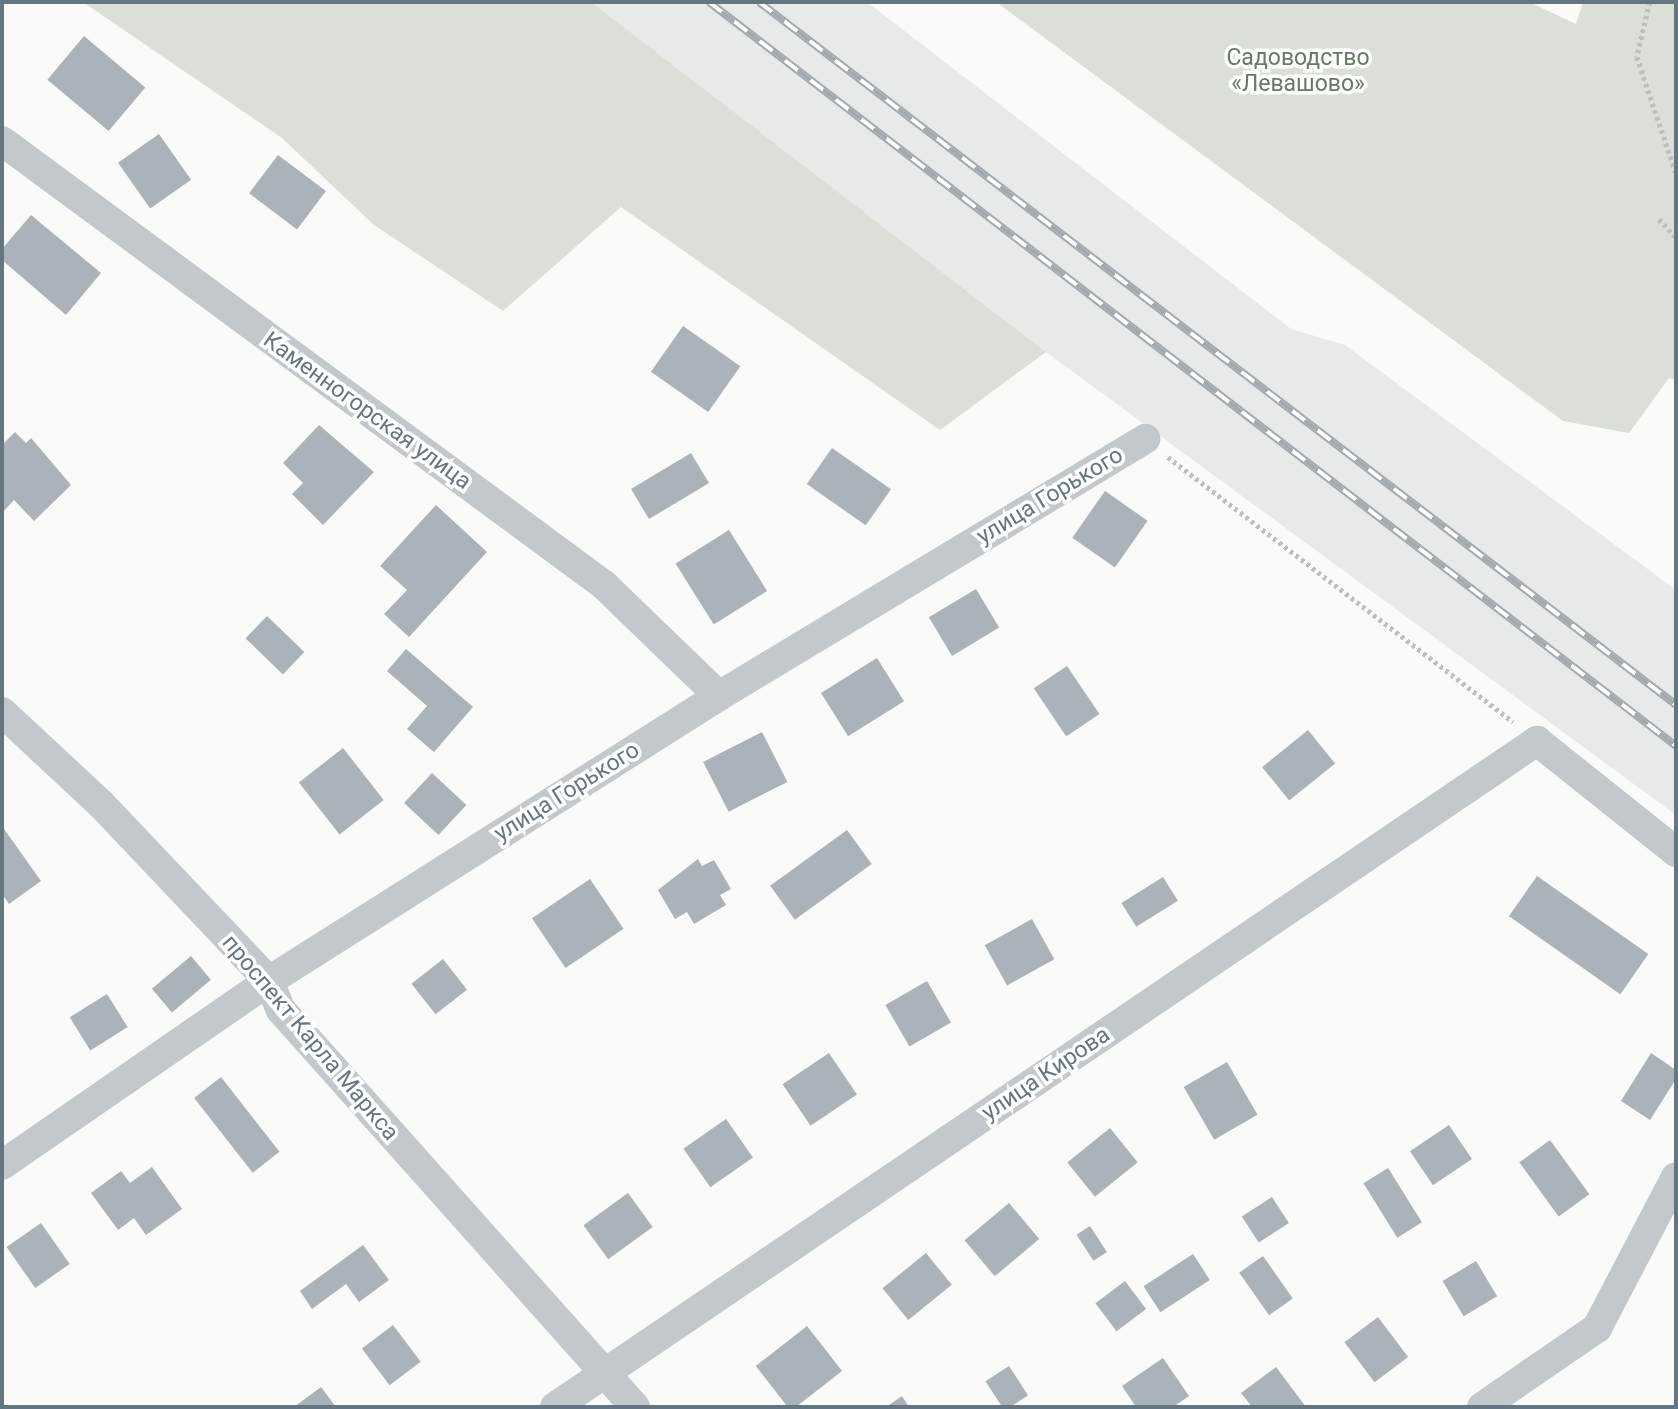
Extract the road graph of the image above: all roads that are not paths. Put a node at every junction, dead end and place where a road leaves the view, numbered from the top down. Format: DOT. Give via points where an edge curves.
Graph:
graph roads {
  1 [pos="2,141"];
  2 [pos="1145,439"];
  3 [pos="719,695"];
  4 [pos="2,712"];
  5 [pos="1676,852"];
  6 [pos="269,981"];
  7 [pos="2,1165"];
  8 [pos="1676,1177"];
  9 [pos="603,1374"];
  10 [pos="555,1407"];
  11 [pos="635,1407"];
  12 [pos="1482,1407"];
  1 -- 3 [label="street, Каменногорская улица" via="604,585"];
  2 -- 3 [label="street, улица Горького"];
  3 -- 6 [label="street, улица Горького"];
  4 -- 6 [label="street, проспект Карла Маркса" via="102,804"];
  5 -- 9 [label="street, улица Кирова" via="1537,741"];
  6 -- 7 [label="street, улица Горького"];
  6 -- 9 [label="street, проспект Карла Маркса" via="281,1010"];
  8 -- 12 [label="street" via="1597,1328"];
  9 -- 10 [label="street, улица Кирова"];
  9 -- 11 [label="street, проспект Карла Маркса"];
}
